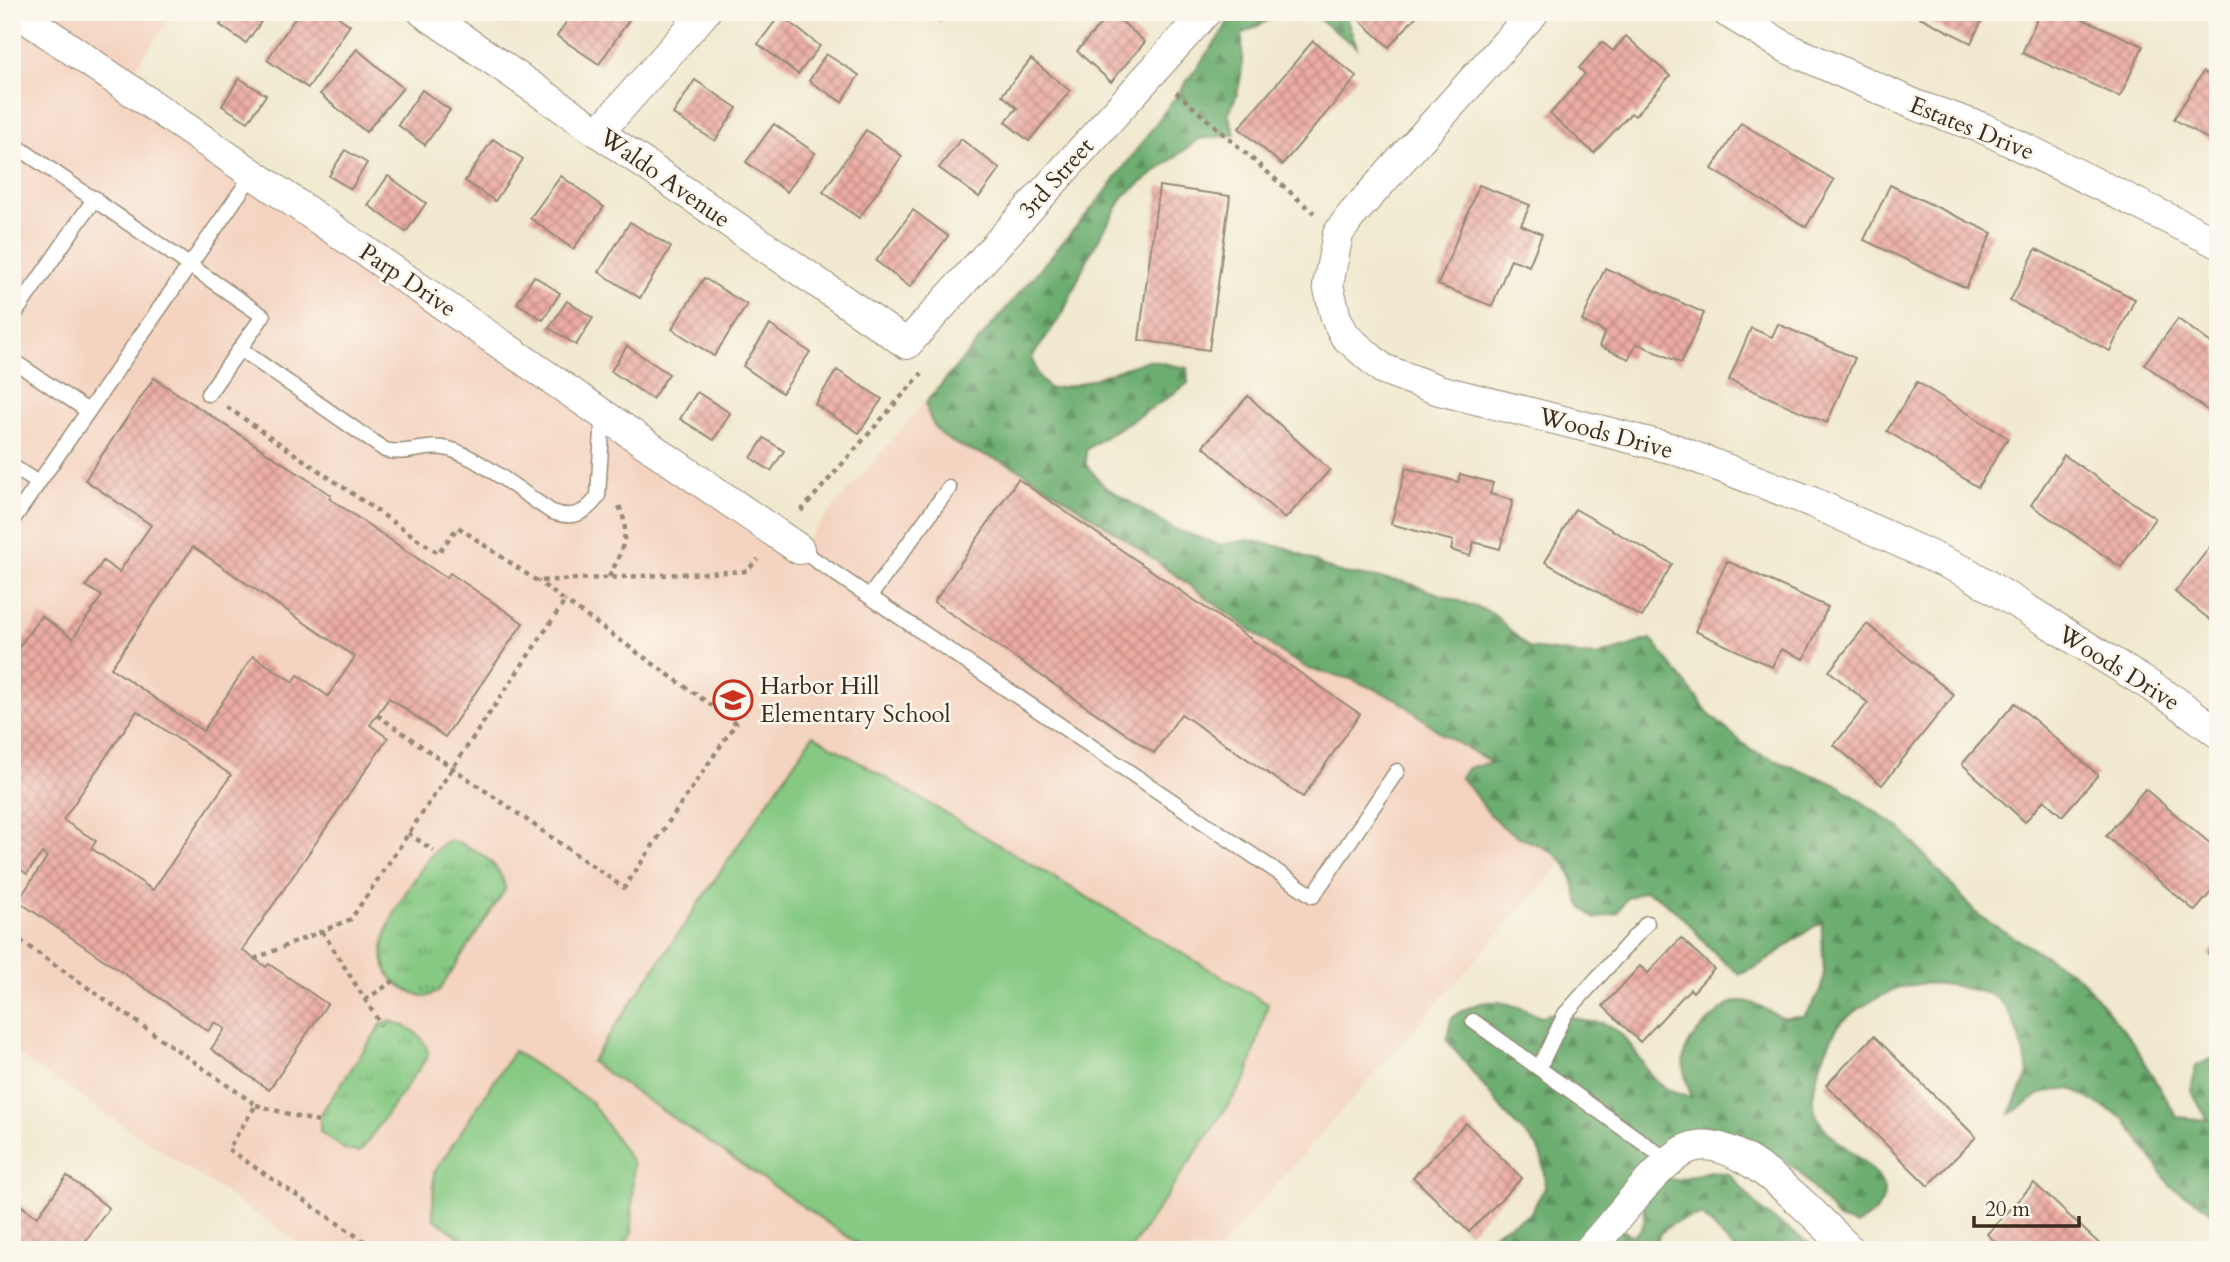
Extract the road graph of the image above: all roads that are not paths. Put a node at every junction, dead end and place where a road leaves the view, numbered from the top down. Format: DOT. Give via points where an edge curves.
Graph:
graph roads {
  1 [pos="17,12"];
  2 [pos="423,12"];
  3 [pos="705,12"];
  4 [pos="1206,12"];
  5 [pos="1534,12"];
  6 [pos="1727,12"];
  7 [pos="599,132"];
  8 [pos="12,143"];
  9 [pos="253,174"];
  10 [pos="94,198"];
  11 [pos="2218,243"];
  12 [pos="191,264"];
  13 [pos="12,318"];
  14 [pos="907,344"];
  15 [pos="240,349"];
  16 [pos="12,360"];
  17 [pos="208,394"];
  18 [pos="88,411"];
  19 [pos="603,414"];
  20 [pos="12,466"];
  21 [pos="38,483"];
  22 [pos="949,488"];
  23 [pos="12,521"];
  24 [pos="799,548"];
  25 [pos="870,596"];
  26 [pos="2218,733"];
  27 [pos="1397,771"];
  28 [pos="1647,923"];
  29 [pos="1473,1021"];
  30 [pos="1539,1068"];
  31 [pos="1670,1162"];
  32 [pos="1589,1250"];
  33 [pos="1850,1250"];
  1 -- 9 [label="street, Parp Drive"];
  2 -- 7 [label="street, Waldo Avenue"];
  3 -- 7 [label="street"];
  4 -- 14 [label="street, 3rd Street"];
  5 -- 26 [label="street, Woods Drive" via="1338,234 1328,285 1336,317 1353,344 1384,369 1439,390 1674,449 1812,502 1968,573 2175,701"];
  6 -- 11 [label="street, Estates Drive" via="1787,48 1918,106 1983,128"];
  7 -- 14 [label="street, Waldo Avenue"];
  8 -- 10 [label="lane"];
  9 -- 12 [label="lane"];
  9 -- 19 [label="street, Parp Drive"];
  10 -- 12 [label="lane"];
  10 -- 13 [label="lane"];
  12 -- 15 [label="lane" via="263,316"];
  12 -- 18 [label="lane"];
  15 -- 17 [label="lane"];
  15 -- 19 [label="lane" via="385,450 451,449 566,517 582,513 598,496"];
  16 -- 18 [label="lane"];
  18 -- 21 [label="lane"];
  19 -- 24 [label="street, Parp Drive"];
  20 -- 21 [label="lane"];
  21 -- 23 [label="lane"];
  22 -- 25 [label="lane"];
  24 -- 25 [label="lane"];
  25 -- 27 [label="lane" via="1313,896"];
  28 -- 30 [label="lane" via="1565,1014"];
  29 -- 30 [label="lane"];
  30 -- 31 [label="lane"];
  31 -- 32 [label="street"];
  31 -- 33 [label="street" via="1701,1146 1732,1152 1753,1164"];
}
